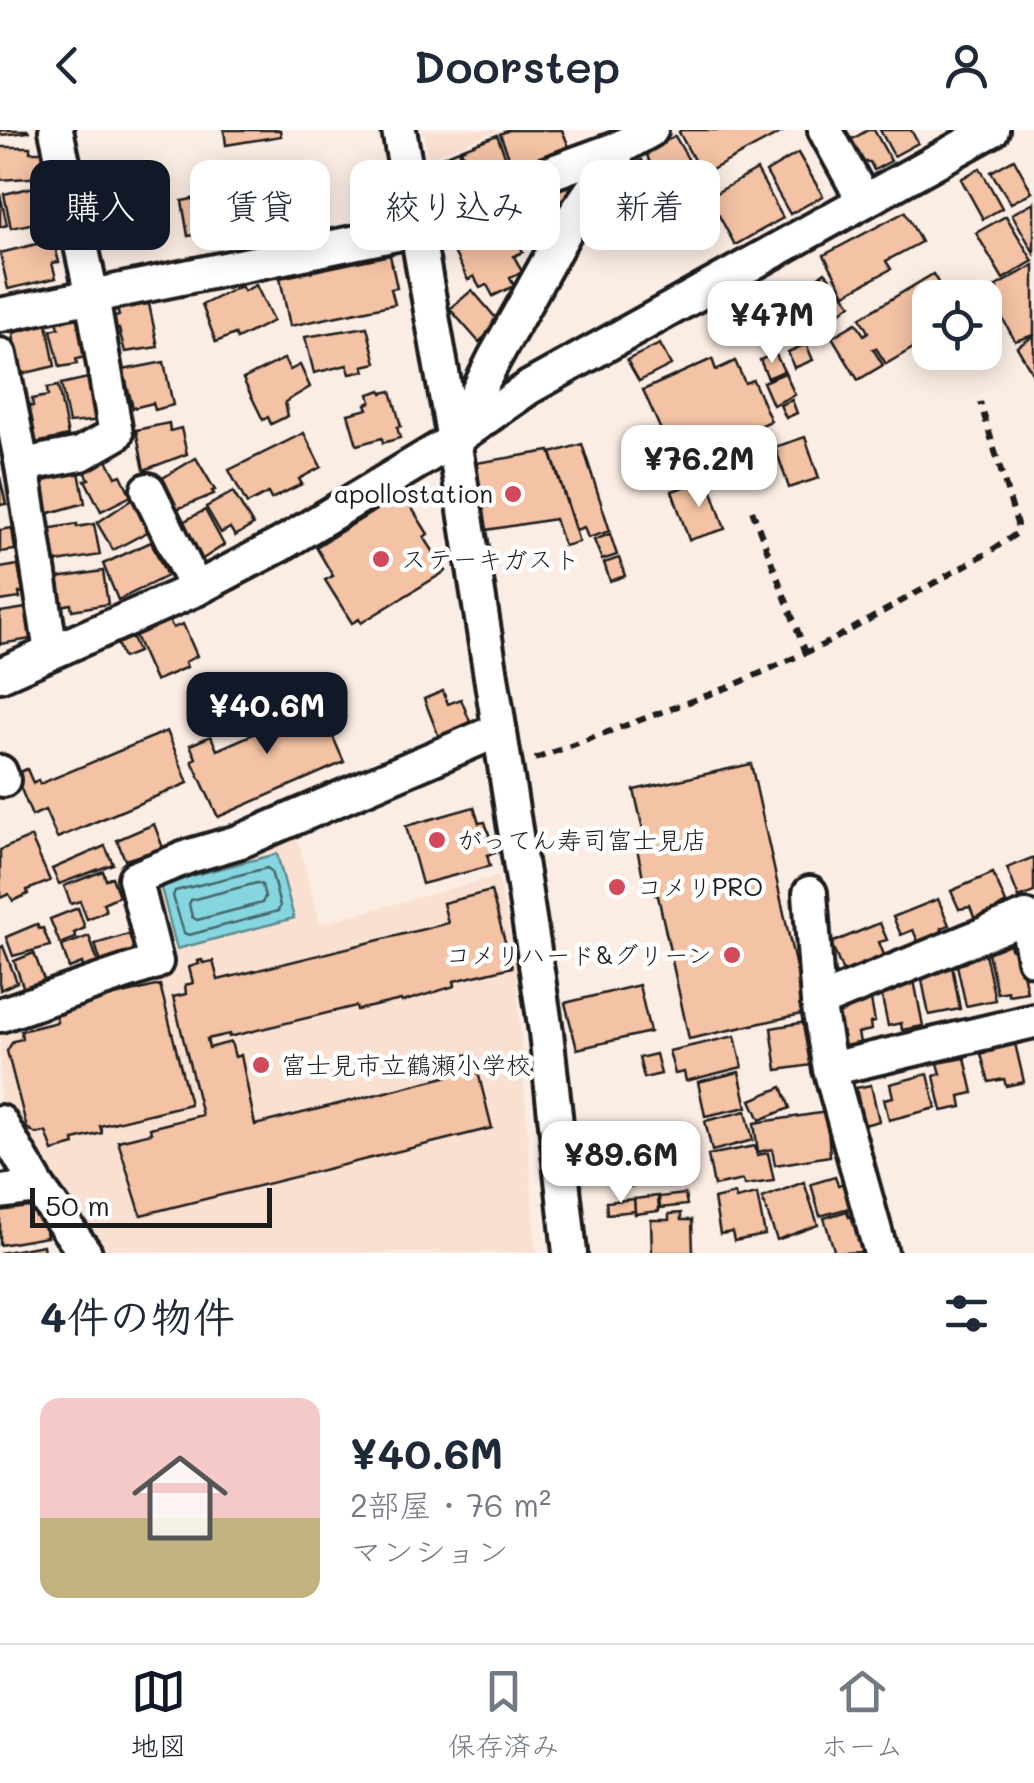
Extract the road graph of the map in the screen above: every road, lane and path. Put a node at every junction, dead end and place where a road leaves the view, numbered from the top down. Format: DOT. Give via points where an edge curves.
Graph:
graph roads {
  1 [pos="56,130"];
  2 [pos="399,130"];
  3 [pos="652,130"];
  4 [pos="825,130"];
  5 [pos="992,130"];
  6 [pos="621,147"];
  7 [pos="404,160"];
  8 [pos="560,169"];
  9 [pos="864,201"];
  10 [pos="350,243"];
  11 [pos="420,250"];
  12 [pos="92,296"];
  13 [pos="0,316"];
  14 [pos="0,355"];
  15 [pos="980,402"];
  16 [pos="454,440"];
  17 [pos="22,465"];
  18 [pos="148,490"];
  19 [pos="752,510"];
  20 [pos="196,588"];
  21 [pos="51,652"];
  22 [pos="806,653"];
  23 [pos="0,675"];
  24 [pos="499,730"];
  25 [pos="505,769"];
  26 [pos="810,892"];
  27 [pos="1034,959"];
  28 [pos="818,1002"];
  29 [pos="0,1014"];
  30 [pos="1034,1021"];
  31 [pos="830,1069"];
  32 [pos="0,1122"];
  33 [pos="38,1187"];
  34 [pos="0,1192"];
  35 [pos="85,1253"];
  36 [pos="570,1253"];
  37 [pos="881,1253"];
  1 -- 12 [label="street"];
  2 -- 7 [label="street"];
  3 -- 6 [label="street"];
  4 -- 9 [label="street"];
  5 -- 9 [label="street"];
  6 -- 8 [label="street"];
  6 -- 16 [label="street" via="572,219"];
  9 -- 16 [label="street" via="530,387"];
  10 -- 12 [label="street"];
  11 -- 16 [label="street"];
  12 -- 13 [label="street"];
  12 -- 17 [label="street" via="116,434 80,454"];
  14 -- 17 [label="street"];
  15 -- 22 [label="path" via="1016,534"];
  16 -- 20 [label="street"];
  16 -- 24 [label="street"];
  17 -- 21 [label="street"];
  18 -- 20 [label="street"];
  19 -- 22 [label="path"];
  20 -- 21 [label="street"];
  21 -- 23 [label="street"];
  22 -- 25 [label="path"];
  24 -- 25 [label="street"];
  24 -- 29 [label="street" via="241,841 135,878 156,962"];
  25 -- 36 [label="street" via="546,1032"];
  26 -- 28 [label="street"];
  27 -- 28 [label="street" via="1026,918"];
  28 -- 31 [label="street"];
  30 -- 31 [label="street"];
  31 -- 37 [label="street"];
  32 -- 33 [label="street"];
  33 -- 34 [label="street"];
  33 -- 35 [label="street"];
}
